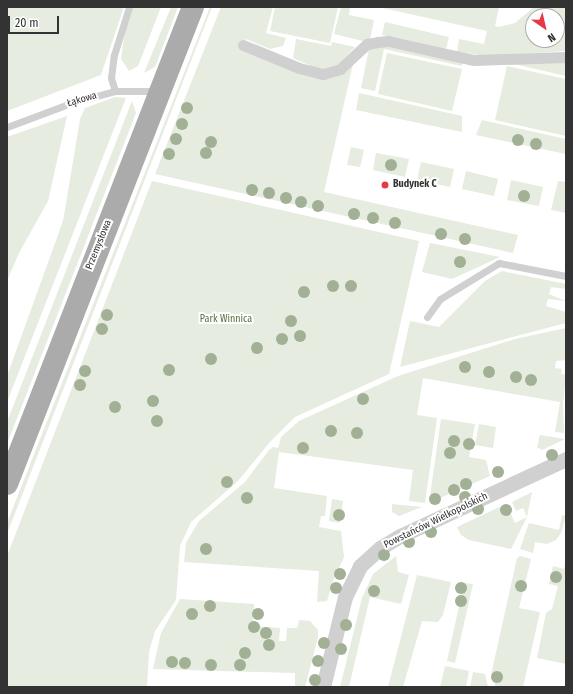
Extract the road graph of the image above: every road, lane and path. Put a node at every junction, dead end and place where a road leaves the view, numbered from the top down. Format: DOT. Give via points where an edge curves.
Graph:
graph roads {
  1 [pos="129,7"];
  2 [pos="193,7"];
  3 [pos="243,44"];
  4 [pos="566,57"];
  5 [pos="115,91"];
  6 [pos="160,91"];
  7 [pos="7,127"];
  8 [pos="566,276"];
  9 [pos="427,317"];
  10 [pos="566,459"];
  11 [pos="7,484"];
  12 [pos="323,687"];
  1 -- 5 [label="lane" via="114,55 112,78"];
  2 -- 6 [label="main road, Przemysłowa"];
  3 -- 4 [label="street" via="305,70 323,74 340,69 367,44 388,41 474,60"];
  5 -- 6 [label="lane, Łąkowa"];
  5 -- 7 [label="lane, Łąkowa" via="74,102"];
  6 -- 11 [label="main road, Przemysłowa"];
  8 -- 9 [label="lane" via="499,262 440,299"];
  10 -- 12 [label="street, Powstańców Wielkopolskich" via="400,536 380,548 360,566 345,597"];
}
